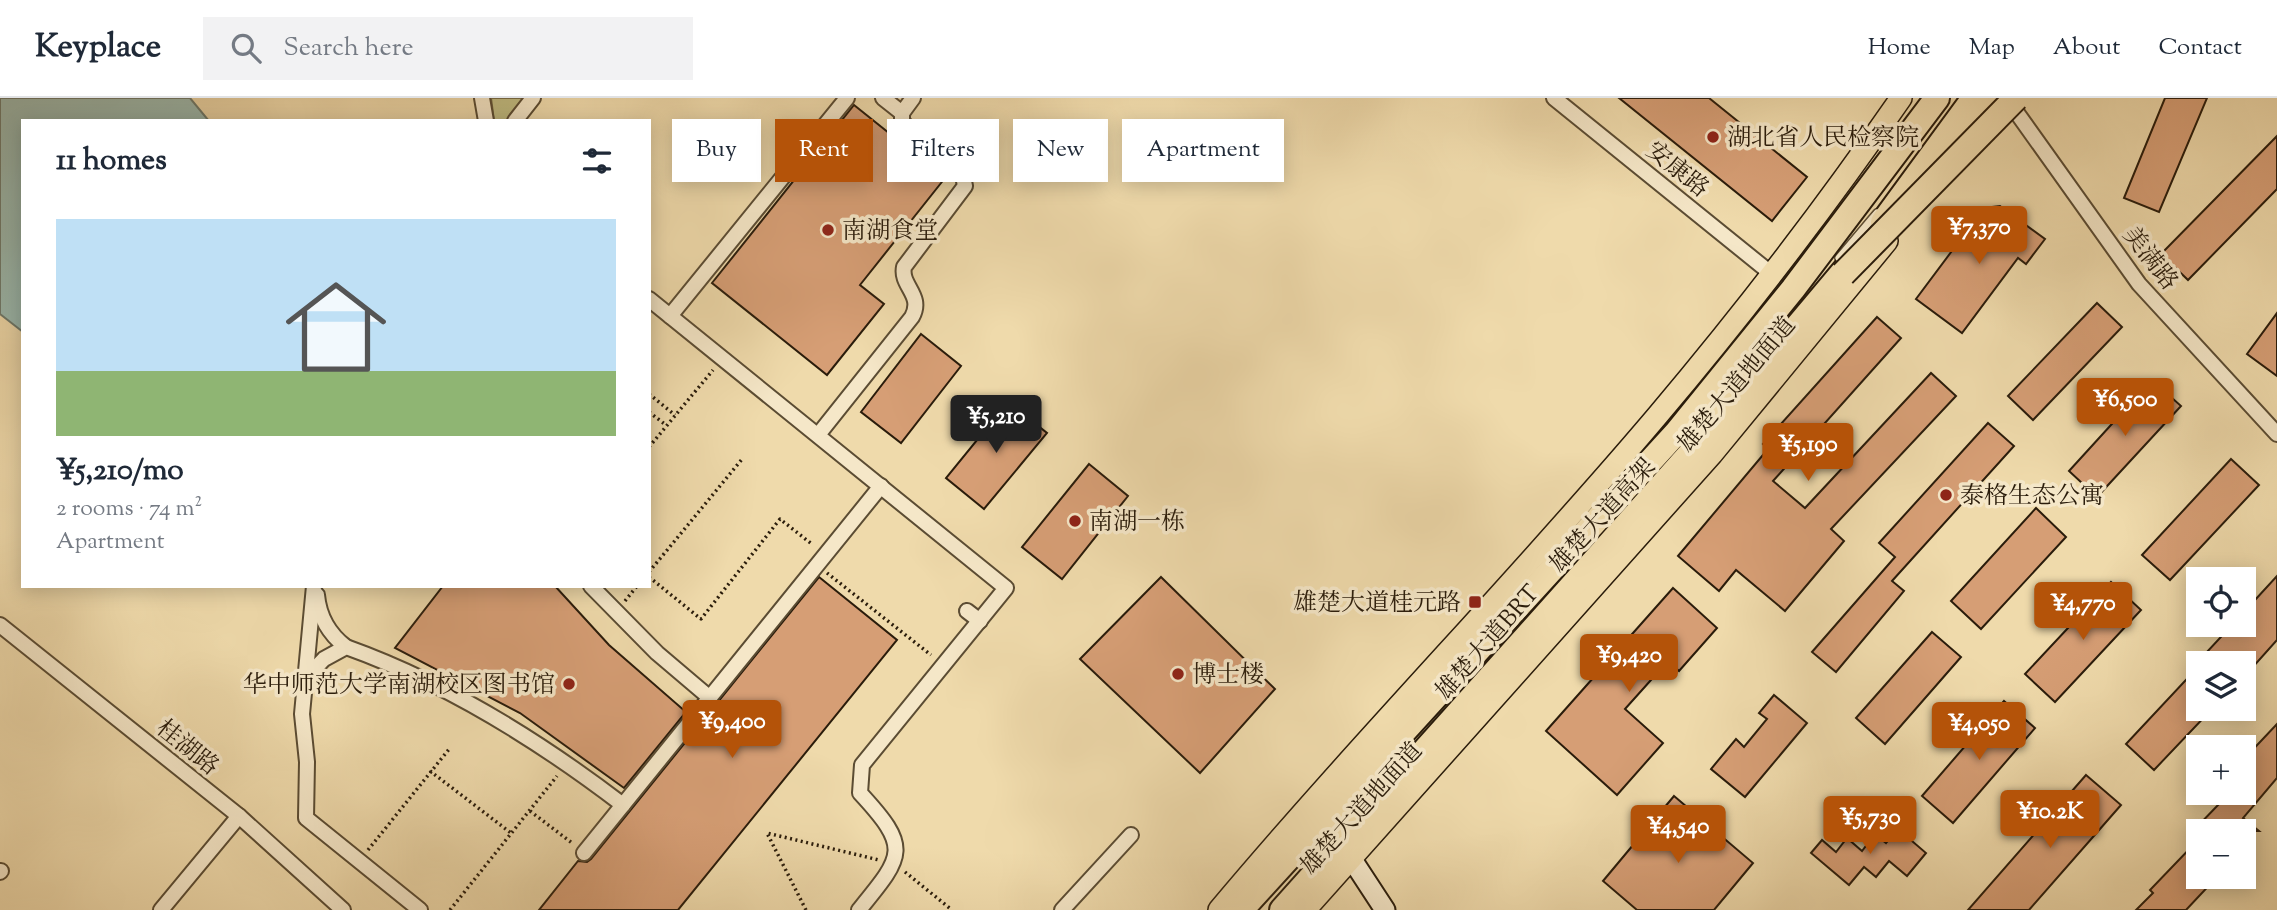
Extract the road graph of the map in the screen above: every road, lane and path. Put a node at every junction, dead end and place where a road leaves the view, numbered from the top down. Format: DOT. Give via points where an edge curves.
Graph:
graph roads {
  1 [pos="482,98"];
  2 [pos="533,98"];
  3 [pos="847,98"];
  4 [pos="883,98"];
  5 [pos="913,98"];
  6 [pos="1554,98"];
  7 [pos="1901,98"];
  8 [pos="1937,98"];
  9 [pos="1963,98"];
  10 [pos="1974,98"];
  11 [pos="1994,98"];
  12 [pos="2006,98"];
  13 [pos="2016,98"];
  14 [pos="902,113"];
  15 [pos="486,119"];
  16 [pos="517,119"];
  17 [pos="1888,198"];
  18 [pos="1880,209"];
  19 [pos="1840,267"];
  20 [pos="1773,275"];
  21 [pos="651,301"];
  22 [pos="670,316"];
  23 [pos="723,358"];
  24 [pos="651,396"];
  25 [pos="651,414"];
  26 [pos="675,415"];
  27 [pos="666,425"];
  28 [pos="2277,434"];
  29 [pos="818,435"];
  30 [pos="651,444"];
  31 [pos="743,458"];
  32 [pos="881,486"];
  33 [pos="1637,499"];
  34 [pos="822,560"];
  35 [pos="651,573"];
  36 [pos="651,577"];
  37 [pos="315,588"];
  38 [pos="315,588"];
  39 [pos="593,588"];
  40 [pos="967,611"];
  41 [pos="980,621"];
  42 [pos="0,625"];
  43 [pos="346,647"];
  44 [pos="943,665"];
  45 [pos="304,680"];
  46 [pos="710,698"];
  47 [pos="450,748"];
  48 [pos="567,764"];
  49 [pos="430,771"];
  50 [pos="623,805"];
  51 [pos="530,811"];
  52 [pos="239,816"];
  53 [pos="511,834"];
  54 [pos="1131,835"];
  55 [pos="584,853"];
  56 [pos="1351,858"];
  57 [pos="359,861"];
  58 [pos="893,863"];
  59 [pos="1279,906"];
  60 [pos="161,910"];
  61 [pos="343,910"];
  62 [pos="420,910"];
  63 [pos="450,910"];
  64 [pos="806,910"];
  65 [pos="859,910"];
  66 [pos="952,910"];
  67 [pos="1062,910"];
  68 [pos="1219,910"];
  69 [pos="1241,910"];
  70 [pos="1305,910"];
  71 [pos="1385,910"];
  1 -- 15 [label="street"];
  2 -- 16 [label="street"];
  3 -- 22 [label="street"];
  4 -- 14 [label="street"];
  5 -- 14 [label="street"];
  6 -- 20 [label="street, 安康路"];
  7 -- 20 [label="main road, 雄楚大道地面道"];
  8 -- 69 [label="highway, 雄楚大道高架" via="1793,289 1677,432"];
  9 -- 17 [label="lane"];
  10 -- 19 [label="highway, 雄楚大道高架, bridge"];
  11 -- 56 [label="main road, 雄楚大道地面道" via="1785,369"];
  12 -- 28 [label="street, 美满路" via="2139,284"];
  13 -- 19 [label="highway, bridge"];
  14 -- 29 [label="street" via="909,131 963,176 965,186 904,267 915,298 912,317"];
  18 -- 19 [label="lane"];
  19 -- 59 [label="highway, 雄楚大道高架" via="1697,446"];
  20 -- 68 [label="main road, 雄楚大道地面道" via="1656,417"];
  21 -- 22 [label="street"];
  22 -- 23 [label="street"];
  23 -- 26 [label="path"];
  23 -- 29 [label="street"];
  24 -- 26 [label="path"];
  25 -- 27 [label="path"];
  26 -- 27 [label="path"];
  27 -- 30 [label="path"];
  29 -- 32 [label="street"];
  31 -- 35 [label="path"];
  32 -- 34 [label="street"];
  32 -- 41 [label="street" via="1006,588"];
  33 -- 59 [label="lane, 雄楚大道BRT"];
  34 -- 36 [label="path" via="780,519 701,619"];
  34 -- 44 [label="path"];
  34 -- 46 [label="street"];
  37 -- 43 [label="street" via="318,608 333,637"];
  38 -- 45 [label="street"];
  39 -- 46 [label="street" via="657,653"];
  40 -- 41 [label="street"];
  41 -- 44 [label="street"];
  42 -- 52 [label="street, 桂湖路"];
  43 -- 45 [label="street" via="324,659"];
  43 -- 48 [label="street" via="457,695"];
  44 -- 58 [label="street" via="862,765 860,793 896,836"];
  45 -- 57 [label="street" via="306,818"];
  46 -- 50 [label="street"];
  47 -- 49 [label="path"];
  48 -- 50 [label="street"];
  48 -- 51 [label="path"];
  49 -- 53 [label="path"];
  49 -- 57 [label="path"];
  50 -- 55 [label="street"];
  51 -- 53 [label="path"];
  51 -- 55 [label="path"];
  52 -- 60 [label="street"];
  52 -- 61 [label="street, 桂湖路"];
  53 -- 63 [label="path"];
  54 -- 67 [label="street"];
  56 -- 70 [label="main road, 雄楚大道地面道"];
  56 -- 71 [label="street"];
  57 -- 62 [label="street"];
  58 -- 64 [label="path" via="767,834"];
  58 -- 65 [label="street"];
  58 -- 66 [label="path"];
}
